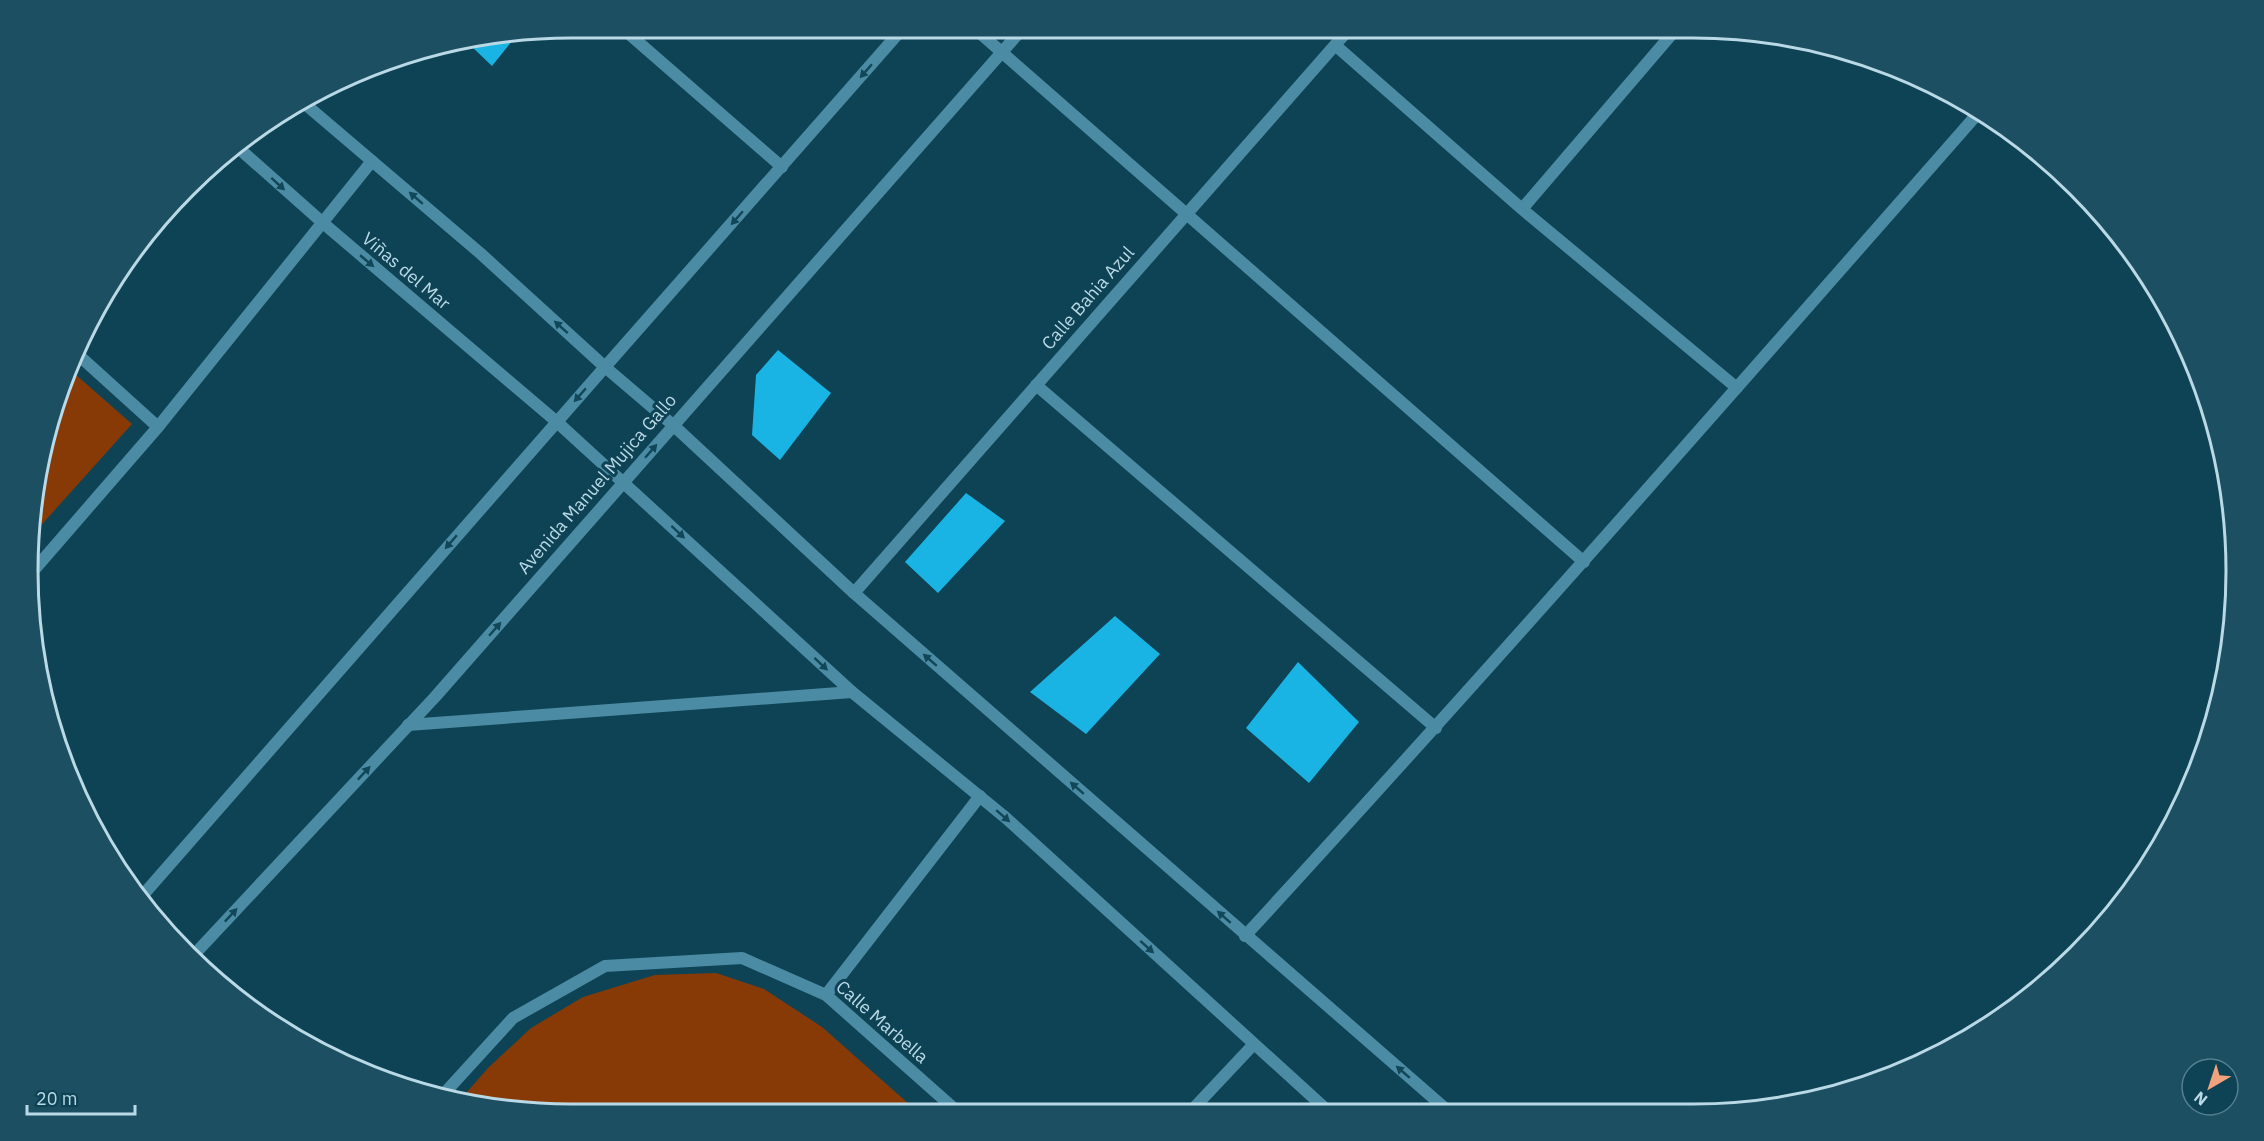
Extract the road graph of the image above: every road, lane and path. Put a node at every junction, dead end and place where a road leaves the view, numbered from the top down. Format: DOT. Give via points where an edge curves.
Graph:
graph roads {
  1 [pos="634,38"];
  2 [pos="894,38"];
  3 [pos="986,38"];
  4 [pos="1014,38"];
  5 [pos="1341,38"];
  6 [pos="1668,38"];
  7 [pos="1335,45"];
  8 [pos="1002,52"];
  9 [pos="308,107"];
  10 [pos="1974,118"];
  11 [pos="242,151"];
  12 [pos="372,160"];
  13 [pos="782,167"];
  14 [pos="1522,209"];
  15 [pos="1186,213"];
  16 [pos="323,223"];
  17 [pos="82,358"];
  18 [pos="604,367"];
  19 [pos="1036,385"];
  20 [pos="1737,388"];
  21 [pos="557,422"];
  22 [pos="673,425"];
  23 [pos="158,427"];
  24 [pos="624,482"];
  25 [pos="1584,562"];
  26 [pos="38,565"];
  27 [pos="854,593"];
  28 [pos="852,692"];
  29 [pos="408,725"];
  30 [pos="1436,728"];
  31 [pos="980,796"];
  32 [pos="146,892"];
  33 [pos="1245,936"];
  34 [pos="198,951"];
  35 [pos="826,995"];
  36 [pos="1254,1044"];
  37 [pos="449,1089"];
  38 [pos="949,1104"];
  39 [pos="1198,1104"];
  40 [pos="1320,1104"];
  41 [pos="1440,1104"];
  1 -- 13 [label="street"];
  2 -- 13 [label="street, one-way"];
  3 -- 8 [label="street"];
  4 -- 8 [label="street, Avenida Manuel Mujica Gallo"];
  5 -- 7 [label="street, Calle Bahia Azul"];
  6 -- 14 [label="street"];
  7 -- 14 [label="street"];
  7 -- 15 [label="street, Calle Bahia Azul"];
  8 -- 15 [label="street"];
  8 -- 22 [label="street, Avenida Manuel Mujica Gallo"];
  9 -- 12 [label="street"];
  10 -- 20 [label="street"];
  11 -- 16 [label="street, Viñas del Mar, one-way"];
  12 -- 16 [label="street"];
  18 -- 12 [label="street, one-way"];
  13 -- 18 [label="street, one-way"];
  14 -- 20 [label="street"];
  15 -- 19 [label="street, Calle Bahia Azul"];
  15 -- 25 [label="street"];
  16 -- 21 [label="street, Viñas del Mar, one-way"];
  16 -- 23 [label="street"];
  17 -- 23 [label="street"];
  18 -- 21 [label="street, one-way"];
  18 -- 22 [label="street"];
  19 -- 27 [label="street, Calle Bahia Azul"];
  19 -- 30 [label="street"];
  20 -- 25 [label="street"];
  21 -- 24 [label="street, Viñas del Mar"];
  21 -- 32 [label="street, one-way"];
  24 -- 22 [label="street, Avenida Manuel Mujica Gallo, one-way"];
  22 -- 27 [label="street"];
  23 -- 26 [label="street"];
  24 -- 28 [label="street, Viñas del Mar, one-way"];
  29 -- 24 [label="street, Avenida Manuel Mujica Gallo, one-way"];
  25 -- 30 [label="street"];
  33 -- 27 [label="street, one-way"];
  28 -- 29 [label="street"];
  28 -- 31 [label="street, Viñas del Mar"];
  34 -- 29 [label="street, Avenida Manuel Mujica Gallo, one-way"];
  30 -- 33 [label="street"];
  31 -- 35 [label="street"];
  31 -- 36 [label="street, Viñas del Mar, one-way"];
  41 -- 33 [label="street, one-way"];
  35 -- 37 [label="street, Calle Marbella" via="742,958 605,966 513,1017"];
  35 -- 38 [label="street, Calle Marbella"];
  36 -- 39 [label="street"];
  36 -- 40 [label="street, Viñas del Mar"];
}
